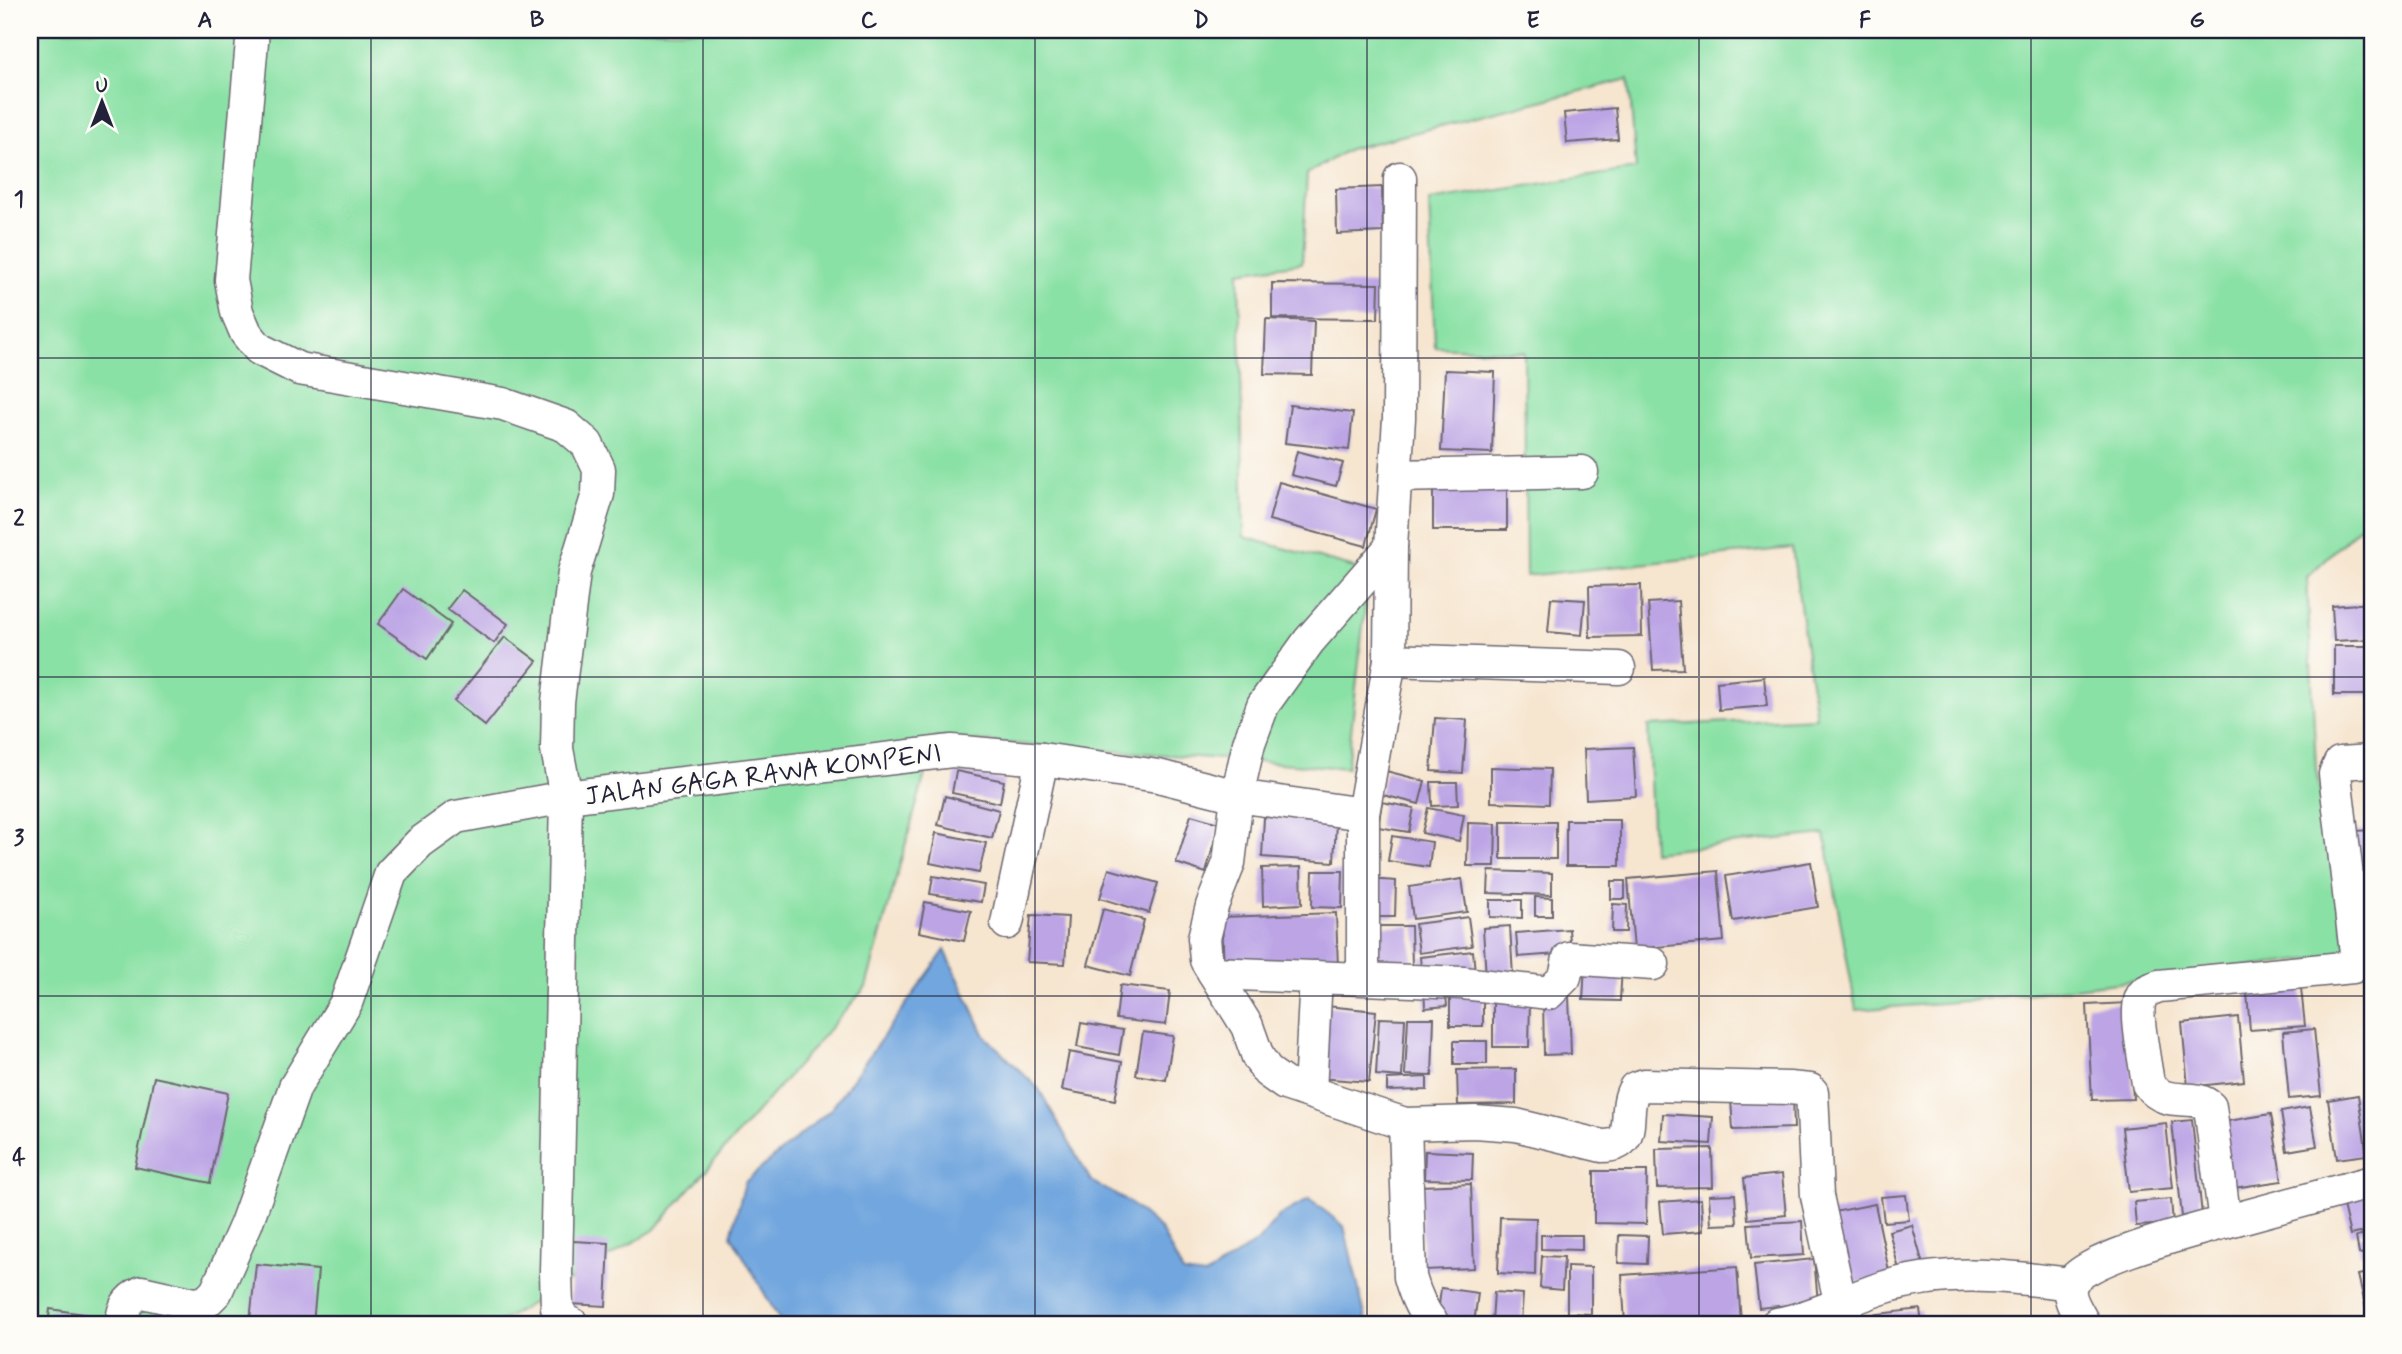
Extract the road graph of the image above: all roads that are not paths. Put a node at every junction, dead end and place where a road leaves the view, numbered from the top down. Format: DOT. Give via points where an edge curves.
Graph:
graph roads {
  1 [pos="253,30"];
  2 [pos="1401,177"];
  3 [pos="1582,472"];
  4 [pos="1395,476"];
  5 [pos="1391,547"];
  6 [pos="1390,660"];
  7 [pos="1619,668"];
  8 [pos="1042,759"];
  9 [pos="2372,761"];
  10 [pos="1237,796"];
  11 [pos="566,797"];
  12 [pos="1363,814"];
  13 [pos="1007,923"];
  14 [pos="2365,963"];
  15 [pos="1653,964"];
  16 [pos="1214,973"];
  17 [pos="1316,976"];
  18 [pos="1363,978"];
  19 [pos="1310,1092"];
  20 [pos="1405,1124"];
  21 [pos="2372,1182"];
  22 [pos="2225,1222"];
  23 [pos="2071,1284"];
  24 [pos="1843,1315"];
  25 [pos="567,1323"];
  26 [pos="121,1324"];
  27 [pos="1433,1324"];
  28 [pos="1777,1324"];
  29 [pos="2084,1324"];
  1 -- 11 [label="street" via="231,280 246,333 259,349 299,369 503,404 566,426 587,444 599,469 598,494 574,572 558,702 557,749"];
  2 -- 4 [label="street"];
  3 -- 4 [label="street"];
  4 -- 5 [label="street"];
  5 -- 6 [label="street"];
  5 -- 10 [label="street" via="1309,641 1264,705 1248,743"];
  6 -- 7 [label="street"];
  6 -- 12 [label="street"];
  8 -- 10 [label="street, JALAN GAGA RAWA KOMPENI" via="1158,776"];
  8 -- 11 [label="street, JALAN GAGA RAWA KOMPENI" via="952,751"];
  8 -- 13 [label="street"];
  9 -- 14 [label="street" via="2340,763 2335,774"];
  10 -- 12 [label="street, JALAN GAGA RAWA KOMPENI"];
  10 -- 16 [label="street" via="1229,863 1204,938 1206,960"];
  11 -- 25 [label="street, JALAN GAGA RAWA KOMPENI" via="556,1272 557,1308"];
  11 -- 26 [label="street" via="456,817 420,843 391,873 346,1003 295,1087 246,1224 216,1292 206,1302 195,1304 142,1292 129,1299"];
  12 -- 18 [label="street"];
  14 -- 22 [label="street" via="2159,986 2140,999 2148,1084 2164,1097 2201,1101 2210,1107"];
  15 -- 18 [label="street" via="1569,958 1565,976 1549,993"];
  16 -- 17 [label="street"];
  16 -- 19 [label="street" via="1247,1026 1268,1072 1285,1084"];
  17 -- 18 [label="street"];
  17 -- 19 [label="street"];
  19 -- 20 [label="street"];
  20 -- 24 [label="street" via="1516,1125 1617,1146 1627,1133 1630,1095 1635,1088 1810,1090 1817,1196"];
  20 -- 27 [label="street" via="1410,1277"];
  21 -- 22 [label="street"];
  22 -- 23 [label="street" via="2103,1260 2081,1271"];
  23 -- 24 [label="street" via="1972,1274 1913,1281 1878,1290"];
  23 -- 29 [label="street" via="2071,1298"];
  24 -- 28 [label="street"];
}
